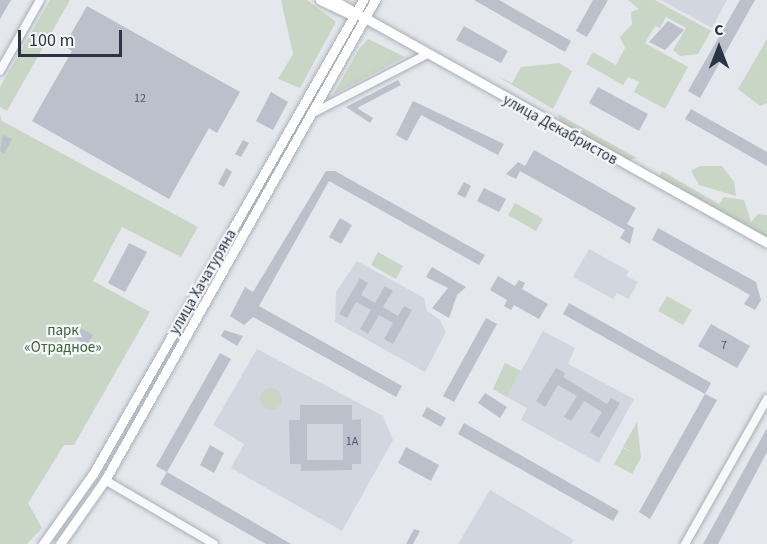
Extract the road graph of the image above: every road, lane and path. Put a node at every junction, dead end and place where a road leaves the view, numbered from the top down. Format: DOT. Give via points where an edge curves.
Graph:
graph roads {
  1 [pos="40,0"];
  2 [pos="320,0"];
  3 [pos="333,0"];
  4 [pos="363,0"];
  5 [pos="375,0"];
  6 [pos="359,18"];
  7 [pos="426,55"];
  8 [pos="0,71"];
  9 [pos="309,115"];
  10 [pos="767,243"];
  11 [pos="767,399"];
  12 [pos="93,474"];
  13 [pos="105,480"];
  14 [pos="43,544"];
  15 [pos="60,544"];
  16 [pos="214,544"];
  17 [pos="684,544"];
  1 -- 8 [label="street"];
  2 -- 6 [label="main road, улица Декабристов"];
  3 -- 6 [label="main road, улица Декабристов"];
  4 -- 6 [label="main road"];
  5 -- 6 [label="main road"];
  6 -- 7 [label="main road, улица Декабристов"];
  6 -- 9 [label="main road, улица Хачатуряна"];
  6 -- 12 [label="main road, улица Хачатуряна"];
  7 -- 9 [label="street"];
  7 -- 10 [label="main road, улица Декабристов"];
  9 -- 13 [label="main road, улица Хачатуряна"];
  11 -- 17 [label="street"];
  12 -- 13 [label="main road"];
  12 -- 14 [label="main road, улица Хачатуряна"];
  13 -- 15 [label="main road, улица Хачатуряна"];
  13 -- 16 [label="street"];
}
